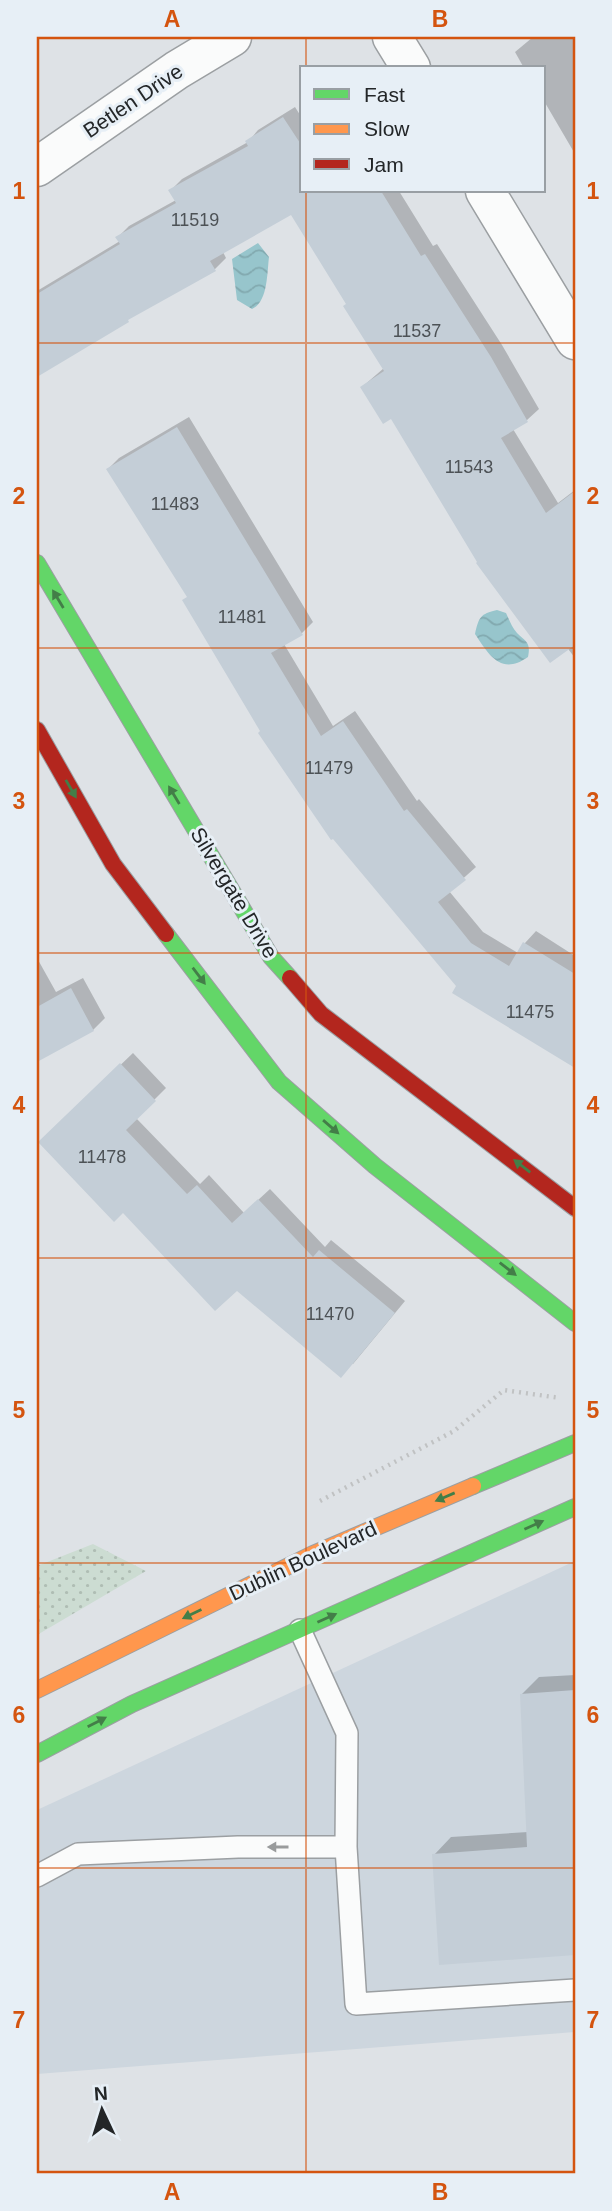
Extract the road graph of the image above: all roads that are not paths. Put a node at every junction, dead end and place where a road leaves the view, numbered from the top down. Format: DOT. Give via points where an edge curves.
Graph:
graph roads {
  1 [pos="232,37"];
  2 [pos="392,37"];
  3 [pos="410,66"];
  4 [pos="37,167"];
  5 [pos="486,192"];
  6 [pos="575,340"];
  7 [pos="37,563"];
  8 [pos="37,730"];
  9 [pos="575,1208"];
  10 [pos="575,1323"];
  11 [pos="575,1443"];
  12 [pos="575,1507"];
  13 [pos="300,1630"];
  14 [pos="37,1690"];
  15 [pos="37,1754"];
  16 [pos="346,1847"];
  17 [pos="37,1876"];
  18 [pos="575,1990"];
  1 -- 4 [label="street, Betlen Drive" via="177,69"];
  2 -- 3 [label="street"];
  5 -- 6 [label="street"];
  9 -- 7 [label="street, Silvergate Drive, one-way" via="321,1014 271,957"];
  8 -- 10 [label="street, one-way" via="113,864 279,1082 375,1166"];
  11 -- 14 [label="street, Dublin Boulevard, one-way" via="313,1554"];
  13 -- 12 [label="street, one-way"];
  15 -- 13 [label="street, one-way" via="132,1704"];
  13 -- 16 [label="lane" via="347,1733"];
  16 -- 17 [label="lane, one-way" via="78,1854"];
  16 -- 18 [label="lane" via="356,2004"];
}
